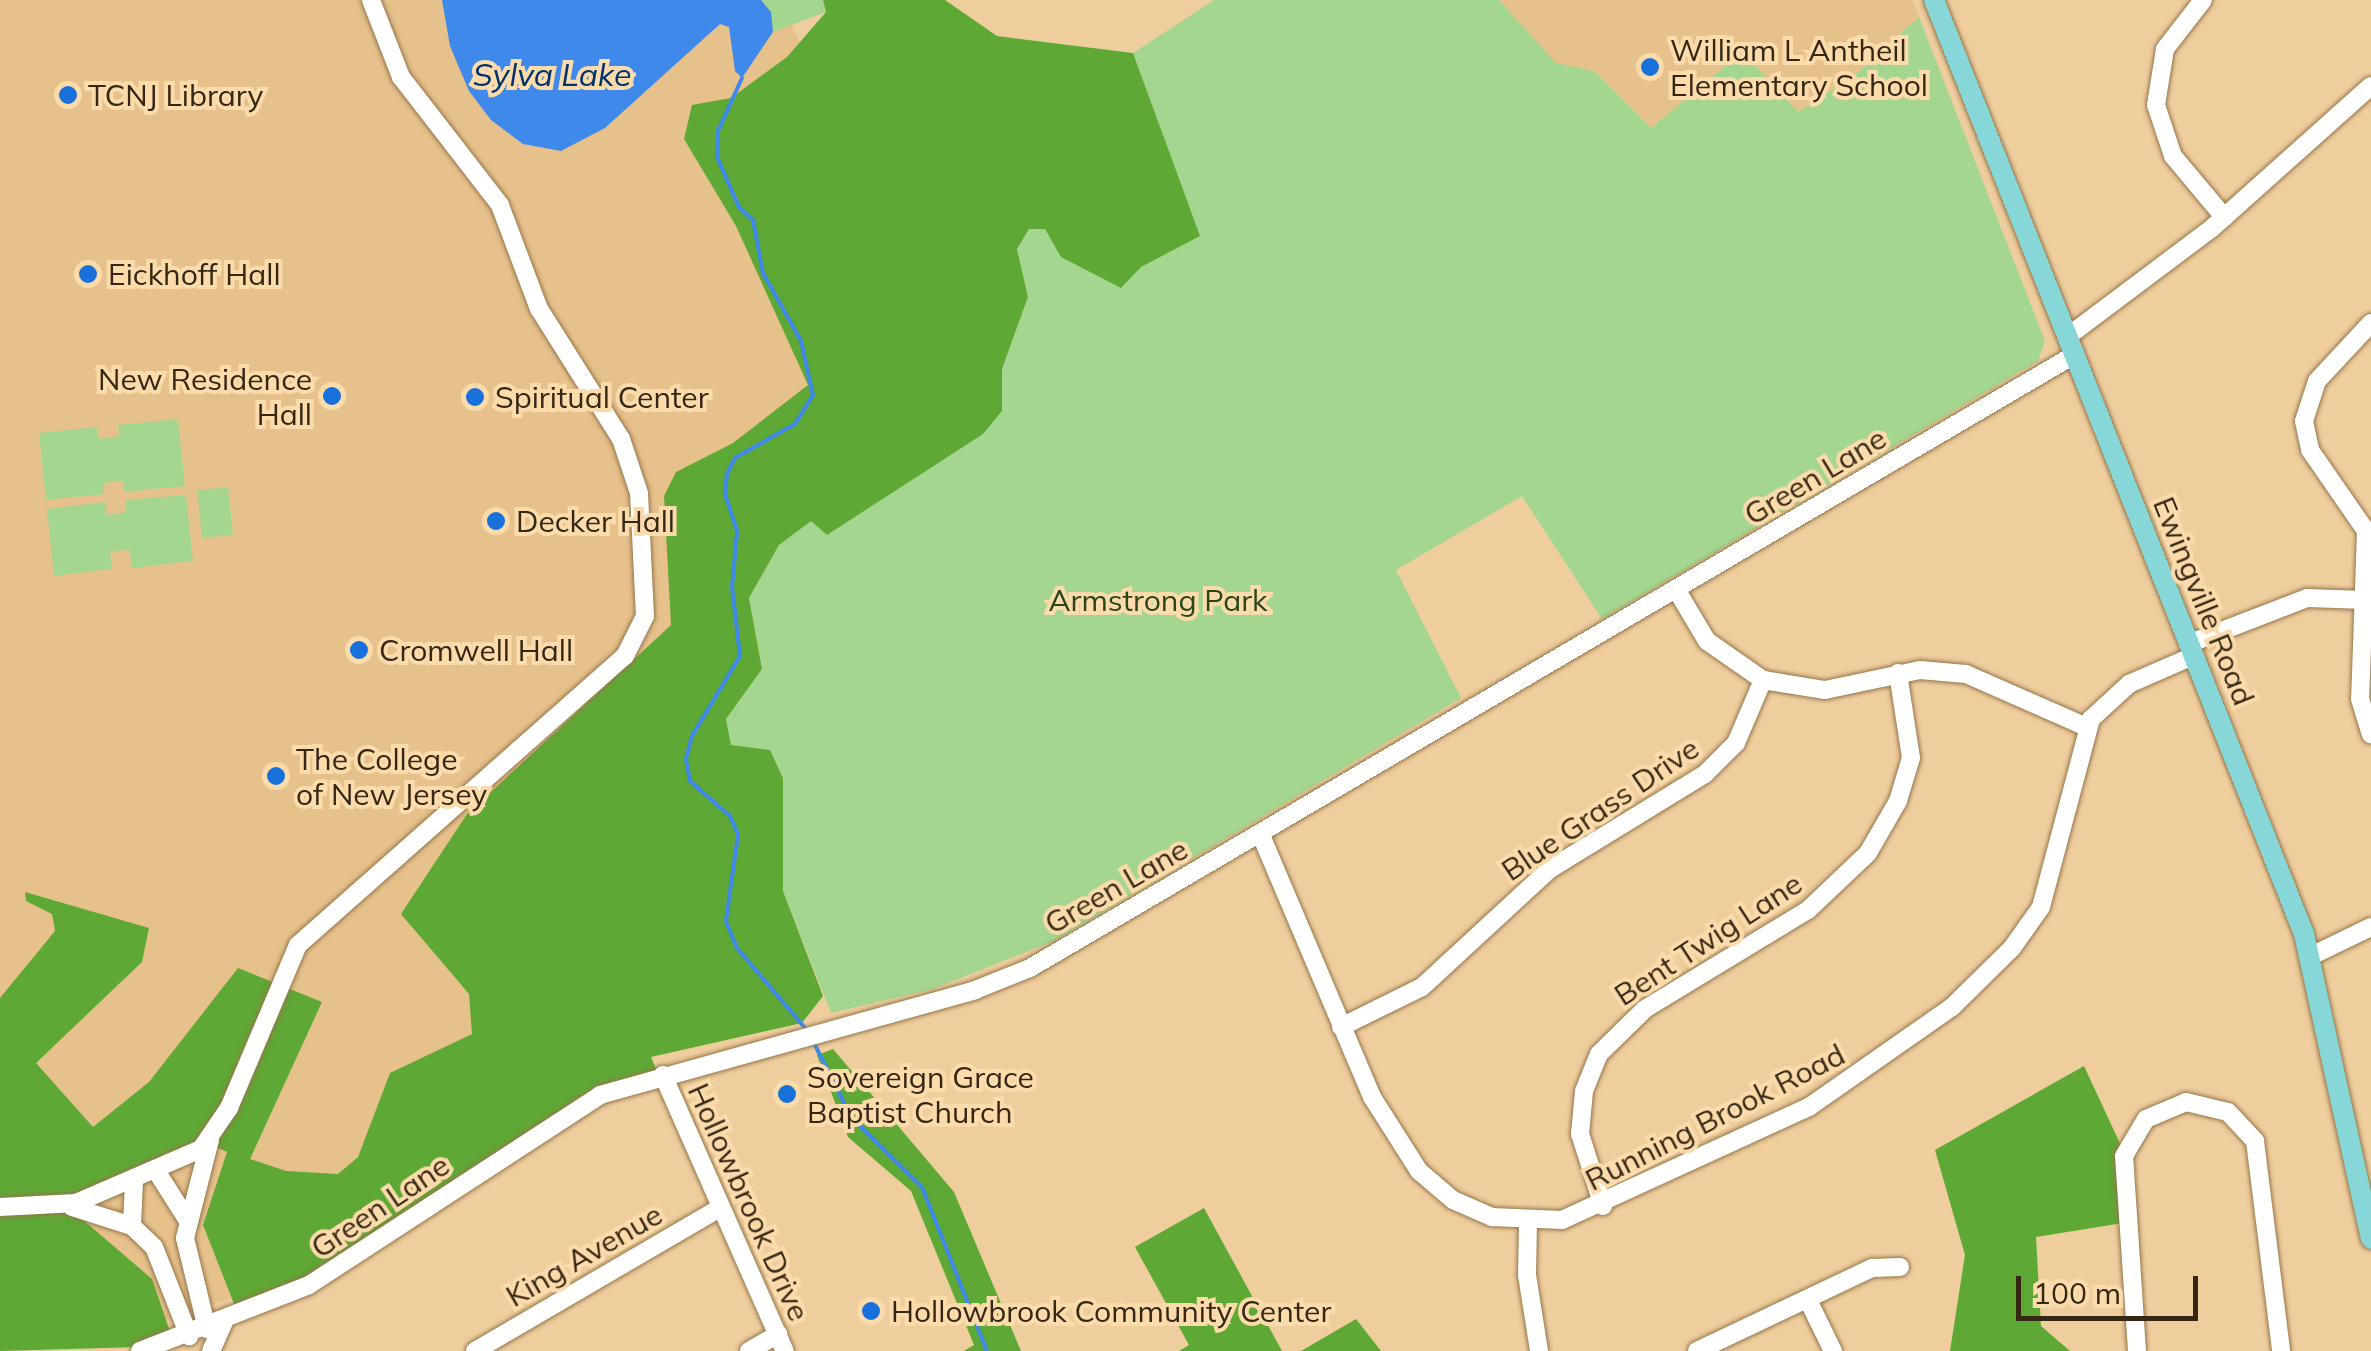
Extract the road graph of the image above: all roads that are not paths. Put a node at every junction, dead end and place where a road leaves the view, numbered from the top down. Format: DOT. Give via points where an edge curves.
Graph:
graph roads {
  1 [pos="371,0"];
  2 [pos="1934,0"];
  3 [pos="2204,0"];
  4 [pos="2371,86"];
  5 [pos="2224,217"];
  6 [pos="2371,324"];
  7 [pos="2070,346"];
  8 [pos="1676,589"];
  9 [pos="2366,600"];
  10 [pos="2191,650"];
  11 [pos="1898,673"];
  12 [pos="1763,680"];
  13 [pos="2087,727"];
  14 [pos="2371,734"];
  15 [pos="1260,833"];
  16 [pos="2371,927"];
  17 [pos="2311,956"];
  18 [pos="1341,1027"];
  19 [pos="663,1075"];
  20 [pos="210,1140"];
  21 [pos="157,1172"];
  22 [pos="134,1182"];
  23 [pos="67,1206"];
  24 [pos="1603,1206"];
  25 [pos="0,1207"];
  26 [pos="722,1207"];
  27 [pos="188,1221"];
  28 [pos="1528,1223"];
  29 [pos="132,1226"];
  30 [pos="2371,1239"];
  31 [pos="1900,1267"];
  32 [pos="1808,1300"];
  33 [pos="202,1334"];
  34 [pos="782,1342"];
  35 [pos="140,1351"];
  36 [pos="211,1351"];
  37 [pos="475,1351"];
  38 [pos="749,1351"];
  39 [pos="1539,1351"];
  40 [pos="1698,1351"];
  41 [pos="1833,1351"];
  42 [pos="2136,1351"];
  43 [pos="2281,1351"];
  1 -- 20 [label="street" via="401,77 500,205 539,308 621,439 640,492 648,604 625,656 298,945"];
  2 -- 7 [label="main road, Ewingville Road"];
  3 -- 5 [label="street" via="2165,48 2156,105 2173,156"];
  4 -- 5 [label="street, Green Lane"];
  5 -- 7 [label="street, Green Lane"];
  6 -- 9 [label="street" via="2317,381 2304,421 2310,450 2366,531"];
  7 -- 8 [label="street, Green Lane"];
  7 -- 10 [label="main road, Ewingville Road"];
  8 -- 12 [label="street" via="1707,641"];
  8 -- 15 [label="street, Green Lane"];
  9 -- 10 [label="street, Running Brook Road" via="2307,598"];
  9 -- 14 [label="street" via="2360,700"];
  10 -- 13 [label="street, Running Brook Road" via="2114,693"];
  10 -- 17 [label="main road, Ewingville Road"];
  11 -- 12 [label="street" via="1824,690"];
  11 -- 13 [label="street" via="1944,670 1990,680"];
  11 -- 24 [label="street, Bent Twig Lane" via="1911,758 1898,801 1868,852 1808,910 1636,1015 1599,1054 1584,1092 1580,1134"];
  12 -- 18 [label="street, Blue Grass Drive" via="1736,744 1705,774 1550,869 1422,987"];
  13 -- 24 [label="street, Running Brook Road" via="2051,886 2027,930 1983,978 1908,1043 1826,1098"];
  15 -- 18 [label="street, Running Brook Road"];
  15 -- 19 [label="street, Green Lane" via="1006,980"];
  16 -- 17 [label="street"];
  17 -- 30 [label="main road, Ewingville Road"];
  18 -- 28 [label="street, Running Brook Road" via="1372,1097 1420,1171 1472,1210"];
  19 -- 26 [label="street, Hollowbrook Drive"];
  19 -- 33 [label="street, Green Lane" via="576,1107 339,1268"];
  20 -- 21 [label="street"];
  20 -- 27 [label="street"];
  21 -- 22 [label="street"];
  21 -- 27 [label="street"];
  22 -- 23 [label="street"];
  22 -- 29 [label="street"];
  23 -- 25 [label="street"];
  23 -- 29 [label="street"];
  24 -- 28 [label="street, Running Brook Road"];
  26 -- 34 [label="street, Hollowbrook Drive"];
  26 -- 37 [label="street, King Avenue"];
  27 -- 33 [label="street" via="186,1256"];
  28 -- 39 [label="street"];
  29 -- 33 [label="street" via="162,1258"];
  31 -- 32 [label="street" via="1872,1268"];
  32 -- 40 [label="street"];
  32 -- 41 [label="street"];
  33 -- 35 [label="street, Green Lane"];
  33 -- 36 [label="street"];
  34 -- 38 [label="street"];
  42 -- 43 [label="street" via="2124,1156 2146,1119 2186,1102 2228,1112 2255,1141"];
}
